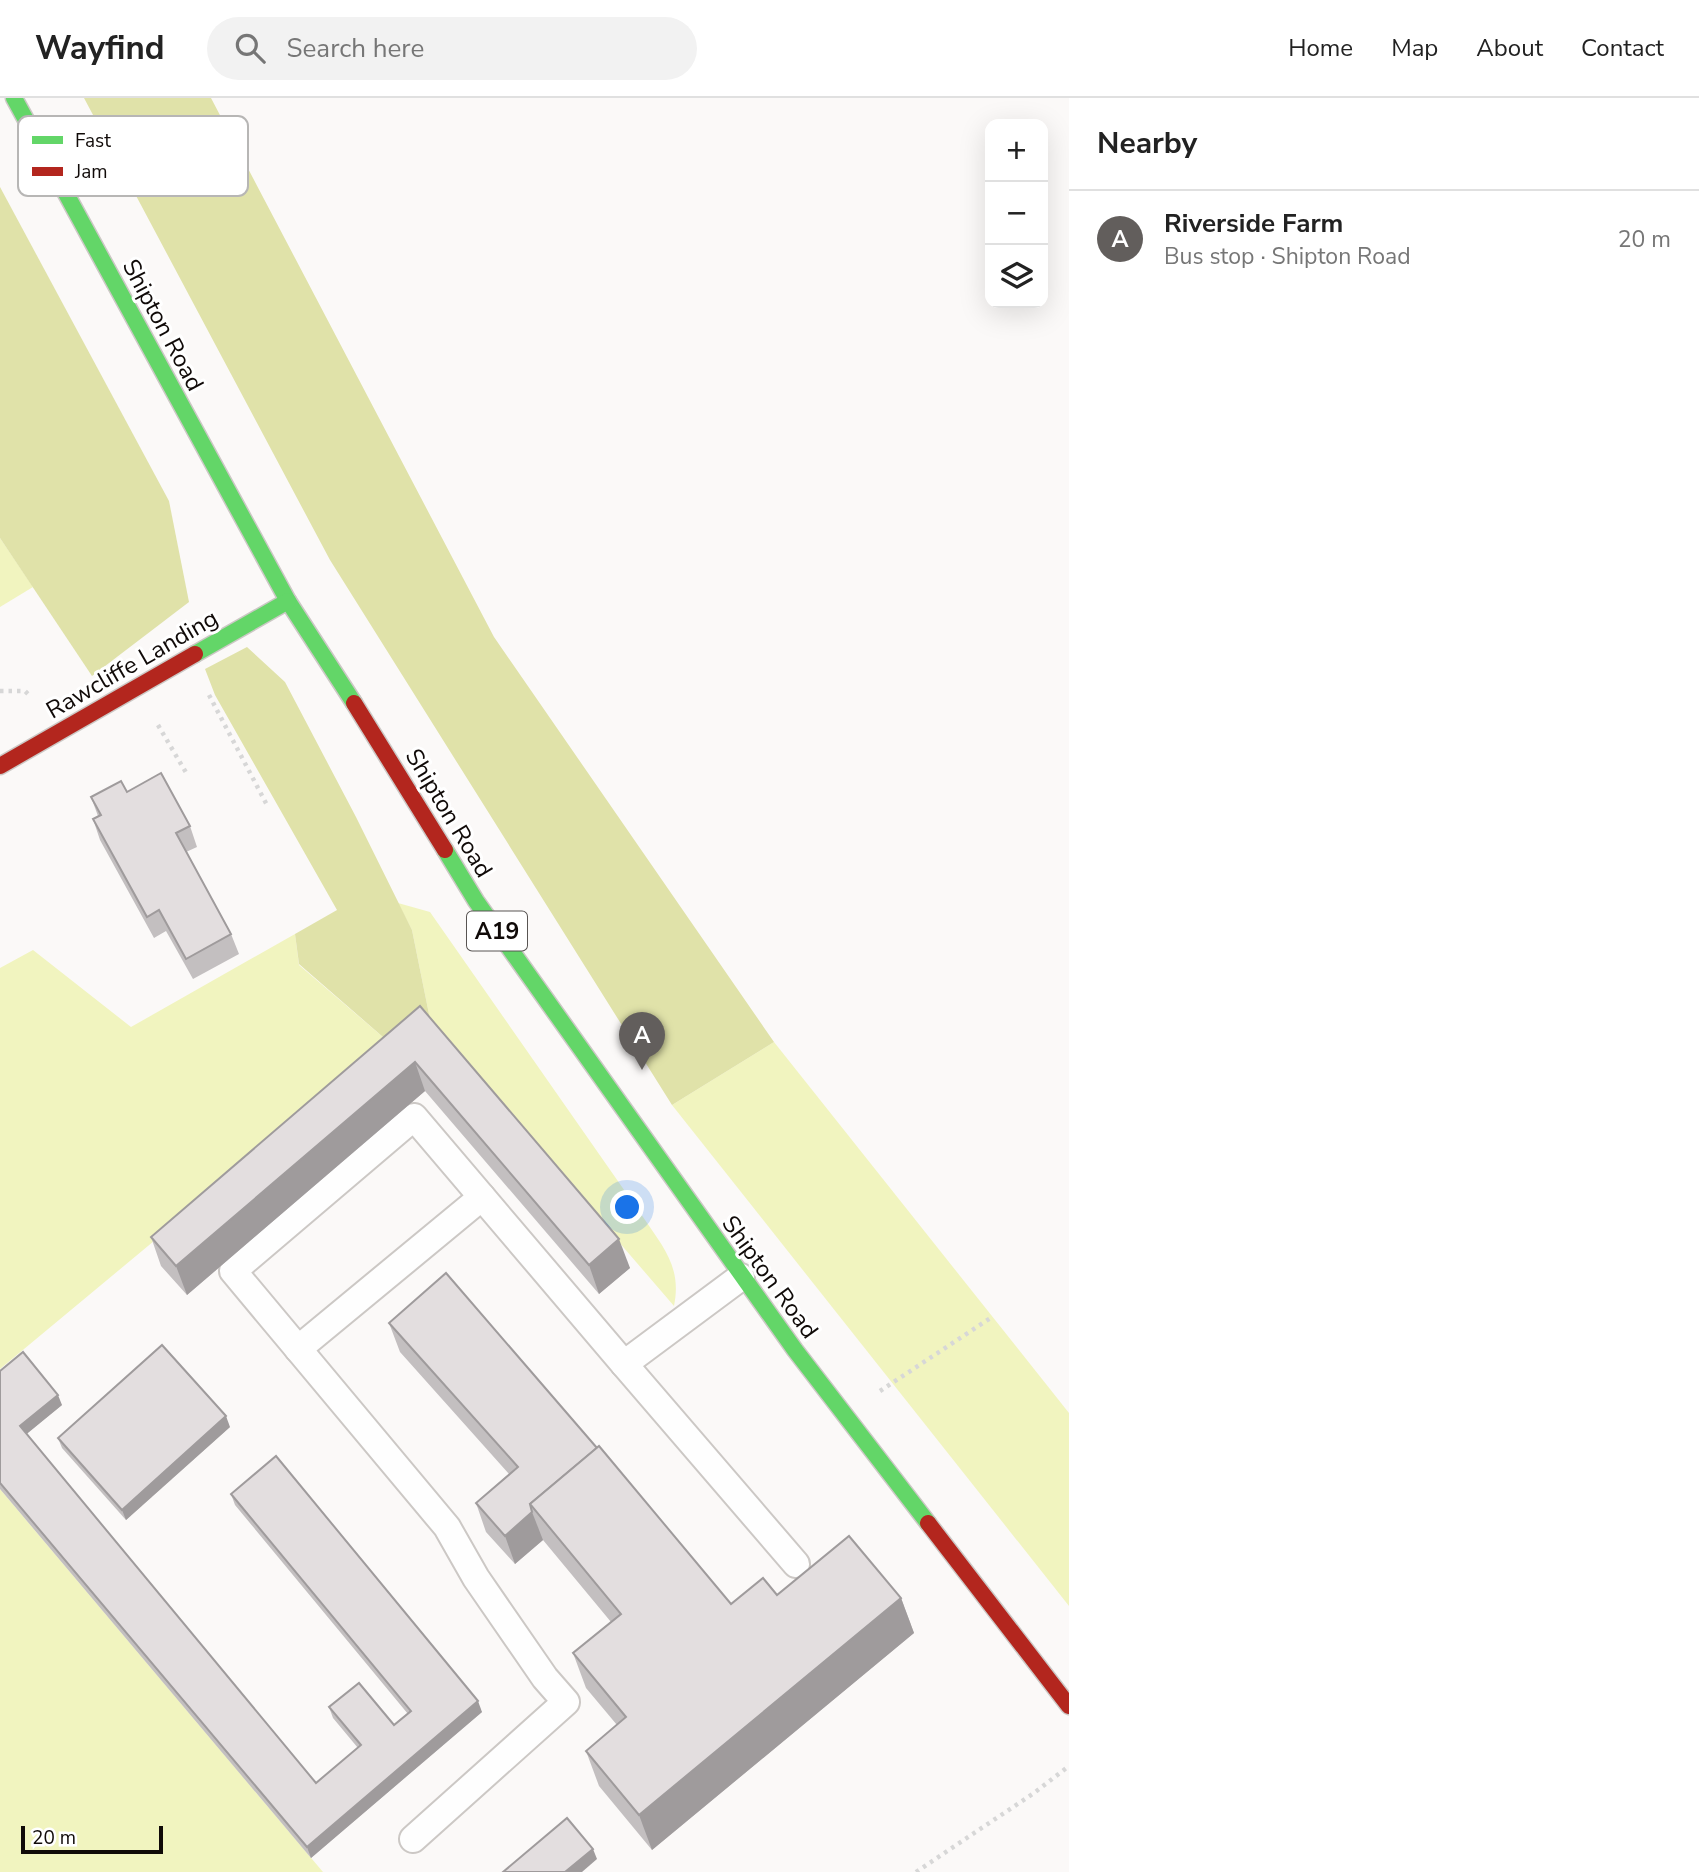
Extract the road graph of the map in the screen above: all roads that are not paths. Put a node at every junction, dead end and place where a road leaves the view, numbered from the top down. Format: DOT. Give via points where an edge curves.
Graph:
graph roads {
  1 [pos="15,98"];
  2 [pos="25,116"];
  3 [pos="68,196"];
  4 [pos="288,601"];
  5 [pos="0,766"];
  6 [pos="482,1197"];
  7 [pos="741,1277"];
  8 [pos="298,1349"];
  9 [pos="624,1364"];
  10 [pos="796,1564"];
  11 [pos="1069,1706"];
  12 [pos="412,1839"];
  1 -- 2 [label="main road, Shipton Road / A19"];
  3 -- 4 [label="main road, Shipton Road / A19"];
  4 -- 5 [label="main road, Rawcliffe Landing"];
  4 -- 7 [label="main road, Shipton Road / A19" via="476,901"];
  6 -- 8 [label="lane"];
  6 -- 8 [label="lane" via="414,1117 233,1271"];
  6 -- 9 [label="lane"];
  7 -- 9 [label="lane"];
  7 -- 11 [label="main road, Shipton Road / A19"];
  8 -- 12 [label="lane" via="447,1527 476,1578 566,1702"];
  9 -- 10 [label="lane"];
}
